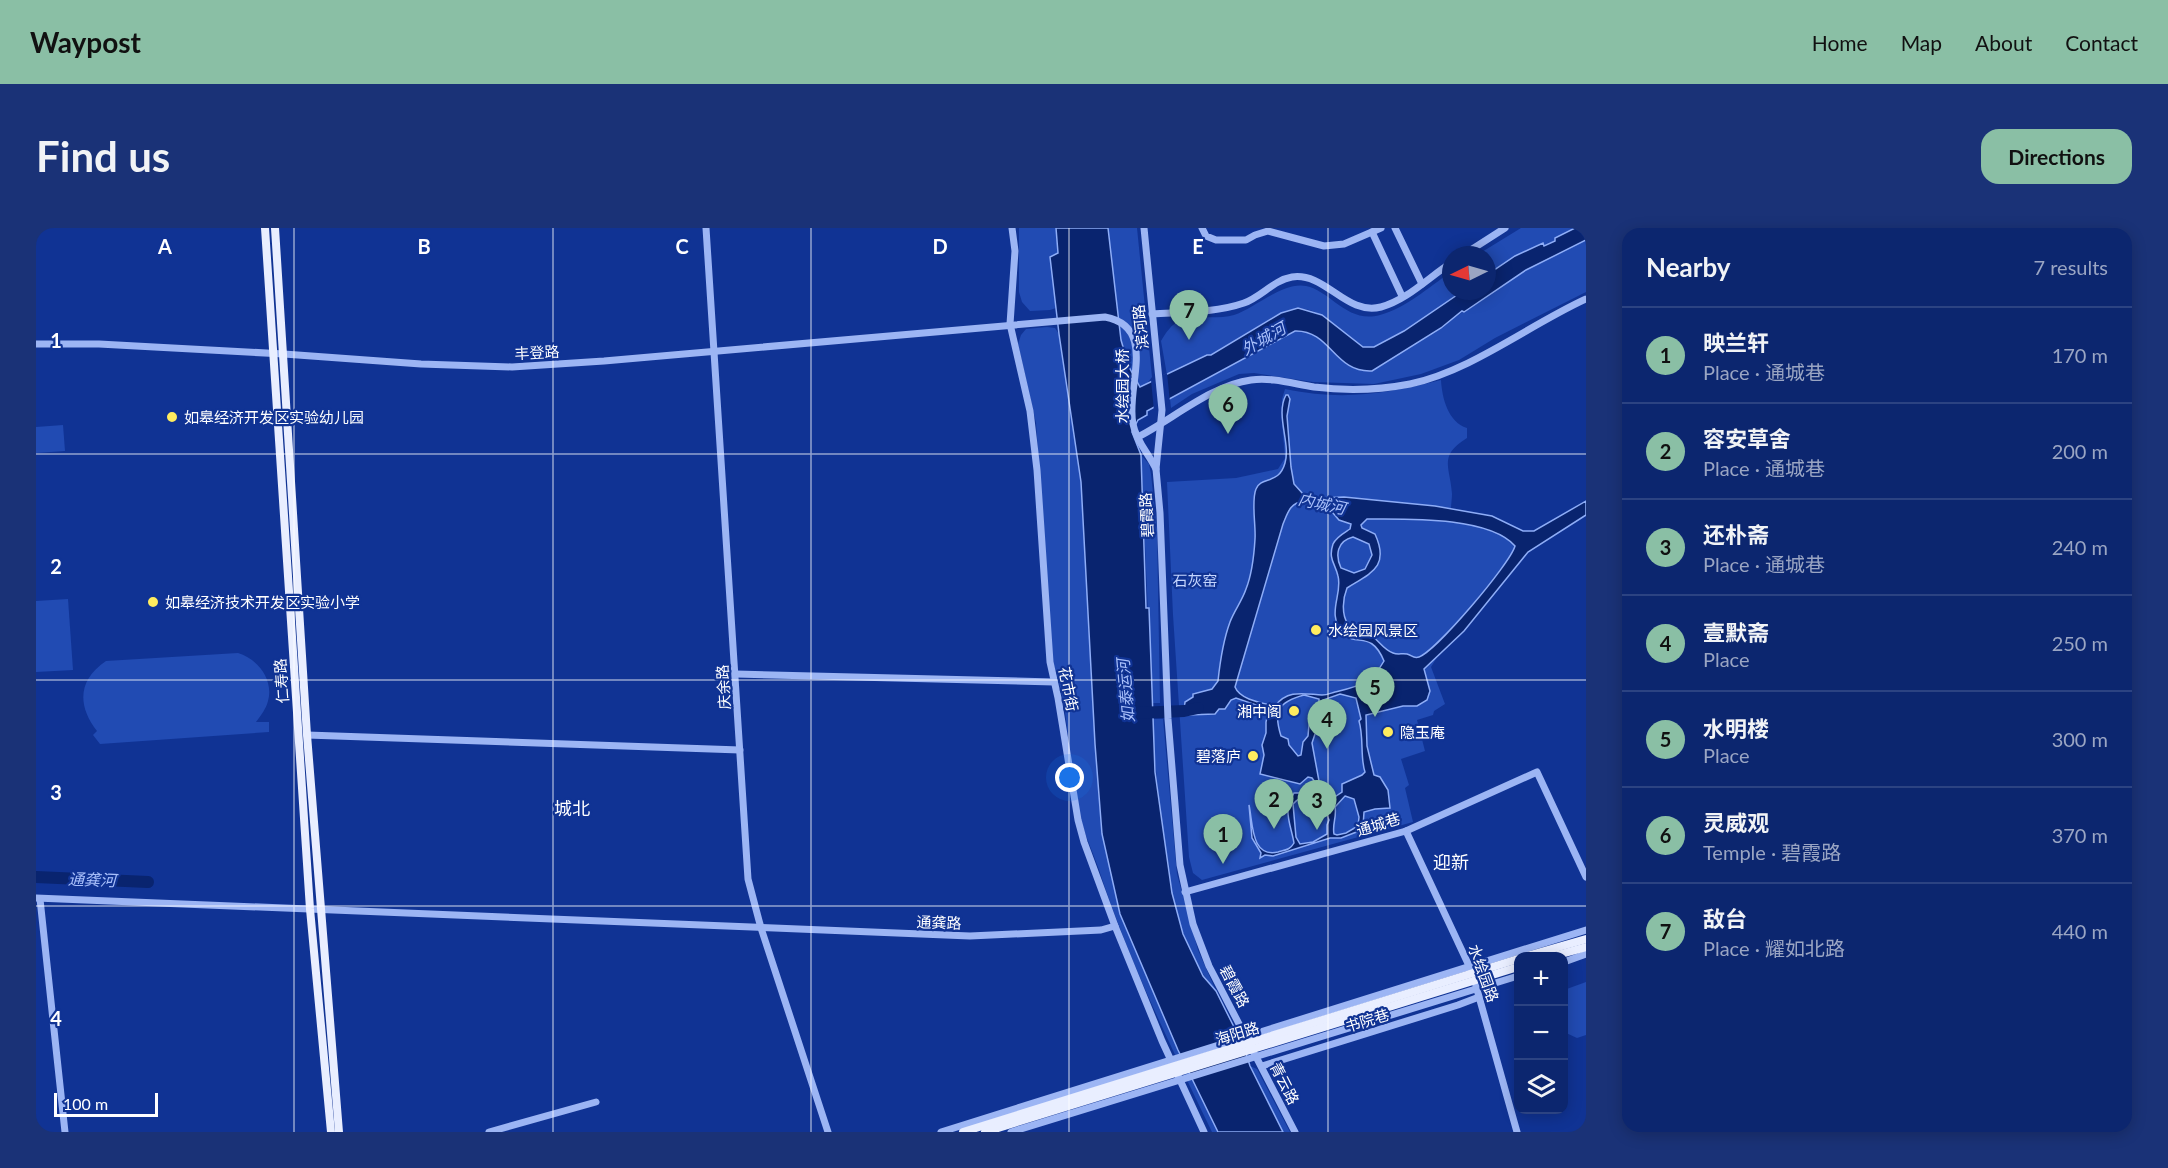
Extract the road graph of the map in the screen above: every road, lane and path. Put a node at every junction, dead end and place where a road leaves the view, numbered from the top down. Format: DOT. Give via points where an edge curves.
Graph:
graph roads {
  1 [pos="265,228"];
  2 [pos="275,228"];
  3 [pos="706,228"];
  4 [pos="1012,228"];
  5 [pos="1144,228"];
  6 [pos="1202,228"];
  7 [pos="1381,228"];
  8 [pos="1395,228"];
  9 [pos="1505,228"];
  10 [pos="1372,232"];
  11 [pos="1476,246"];
  12 [pos="1442,269"];
  13 [pos="1422,284"];
  14 [pos="1402,296"];
  15 [pos="1586,299"];
  16 [pos="1152,314"];
  17 [pos="1039,322"];
  18 [pos="1010,324"];
  19 [pos="36,344"];
  20 [pos="714,351"];
  21 [pos="272,353"];
  22 [pos="284,354"];
  23 [pos="1162,424"];
  24 [pos="1136,435"];
  25 [pos="1156,469"];
  26 [pos="736,674"];
  27 [pos="1054,682"];
  28 [pos="307,735"];
  29 [pos="740,750"];
  30 [pos="1406,831"];
  31 [pos="1586,877"];
  32 [pos="1185,892"];
  33 [pos="38,898"];
  34 [pos="310,909"];
  35 [pos="321,909"];
  36 [pos="1115,926"];
  37 [pos="761,928"];
  38 [pos="1586,930"];
  39 [pos="1586,939"];
  40 [pos="1586,947"];
  41 [pos="1543,952"];
  42 [pos="1568,953"];
  43 [pos="1586,954"];
  44 [pos="1568,960"];
  45 [pos="1514,961"];
  46 [pos="1514,969"];
  47 [pos="1514,976"];
  48 [pos="1474,981"];
  49 [pos="1311,1028"];
  50 [pos="1252,1047"];
  51 [pos="1262,1066"];
  52 [pos="596,1102"];
  53 [pos="1071,1102"];
  54 [pos="1010,1125"];
  55 [pos="1586,1130"];
  56 [pos="65,1132"];
  57 [pos="331,1132"];
  58 [pos="339,1132"];
  59 [pos="489,1132"];
  60 [pos="828,1132"];
  61 [pos="941,1132"];
  62 [pos="963,1132"];
  63 [pos="985,1132"];
  64 [pos="1204,1132"];
  65 [pos="1295,1132"];
  66 [pos="1517,1132"];
  67 [pos="1581,1132"];
  1 -- 21 [label="main road, 仁寿路"];
  2 -- 22 [label="main road, 仁寿路"];
  3 -- 20 [label="street, 庆余路"];
  4 -- 18 [label="street, 花市街" via="1015,251"];
  5 -- 16 [label="street, 滨河路"];
  6 -- 10 [label="street" via="1206,236 1216,240 1246,240 1268,231 1324,246 1344,244"];
  7 -- 10 [label="street"];
  8 -- 13 [label="street"];
  9 -- 11 [label="street"];
  10 -- 14 [label="street"];
  12 -- 13 [label="street"];
  13 -- 14 [label="street"];
  14 -- 16 [label="street" via="1383,306 1360,307 1317,282 1293,277 1244,303"];
  15 -- 23 [label="street" via="1461,366 1412,384 1349,389 1252,379 1207,396"];
  16 -- 23 [label="street, 滨河路"];
  17 -- 18 [label="street, 丰登路"];
  17 -- 24 [label="street, 水绘园大桥" via="1105,317 1126,324 1135,340 1132,422"];
  18 -- 20 [label="street, 丰登路"];
  18 -- 27 [label="street, 花市街" via="1030,411"];
  19 -- 21 [label="street, 丰登路"];
  20 -- 22 [label="street, 丰登路" via="512,367"];
  20 -- 26 [label="street, 庆余路"];
  21 -- 22 [label="street, 丰登路"];
  21 -- 34 [label="main road, 仁寿路"];
  22 -- 28 [label="main road, 仁寿路"];
  23 -- 24 [label="street"];
  23 -- 25 [label="street, 碧霞路"];
  24 -- 25 [label="street"];
  25 -- 32 [label="street, 碧霞路" via="1168,719 1176,835"];
  26 -- 27 [label="street"];
  26 -- 29 [label="street, 庆余路"];
  27 -- 36 [label="street, 花市街" via="1078,820"];
  28 -- 29 [label="street"];
  28 -- 35 [label="main road, 仁寿路"];
  29 -- 37 [label="street, 庆余路" via="748,879"];
  30 -- 31 [label="street, 通城巷" via="1537,772"];
  30 -- 32 [label="street, 通城巷"];
  30 -- 48 [label="street, 水绘园路"];
  32 -- 50 [label="street, 碧霞路" via="1209,966"];
  33 -- 34 [label="street, 通龚路"];
  33 -- 56 [label="street"];
  34 -- 35 [label="street, 通龚路"];
  34 -- 57 [label="main road, 仁寿路"];
  35 -- 37 [label="street, 通龚路"];
  35 -- 58 [label="main road, 仁寿路"];
  36 -- 37 [label="street, 通龚路" via="1101,930 970,936"];
  36 -- 64 [label="street, 花市街"];
  37 -- 60 [label="street, 庆余路"];
  38 -- 48 [label="street"];
  39 -- 41 [label="main road"];
  40 -- 42 [label="main road"];
  43 -- 44 [label="street"];
  45 -- 48 [label="main road, 海阳路"];
  46 -- 48 [label="main road, 海阳路"];
  47 -- 48 [label="street"];
  48 -- 49 [label="main road, 海阳路"];
  48 -- 49 [label="street"];
  48 -- 51 [label="street, 书院巷" via="1458,1005"];
  48 -- 66 [label="street, 水绘园路"];
  49 -- 53 [label="main road, 海阳路"];
  49 -- 53 [label="street"];
  50 -- 51 [label="street, 青云路"];
  51 -- 65 [label="street, 青云路"];
  52 -- 59 [label="street"];
  53 -- 54 [label="main road, 海阳路"];
  53 -- 54 [label="street"];
  54 -- 61 [label="street"];
  54 -- 62 [label="main road, 海阳路"];
  54 -- 63 [label="main road, 海阳路"];
  55 -- 67 [label="street"];
}
